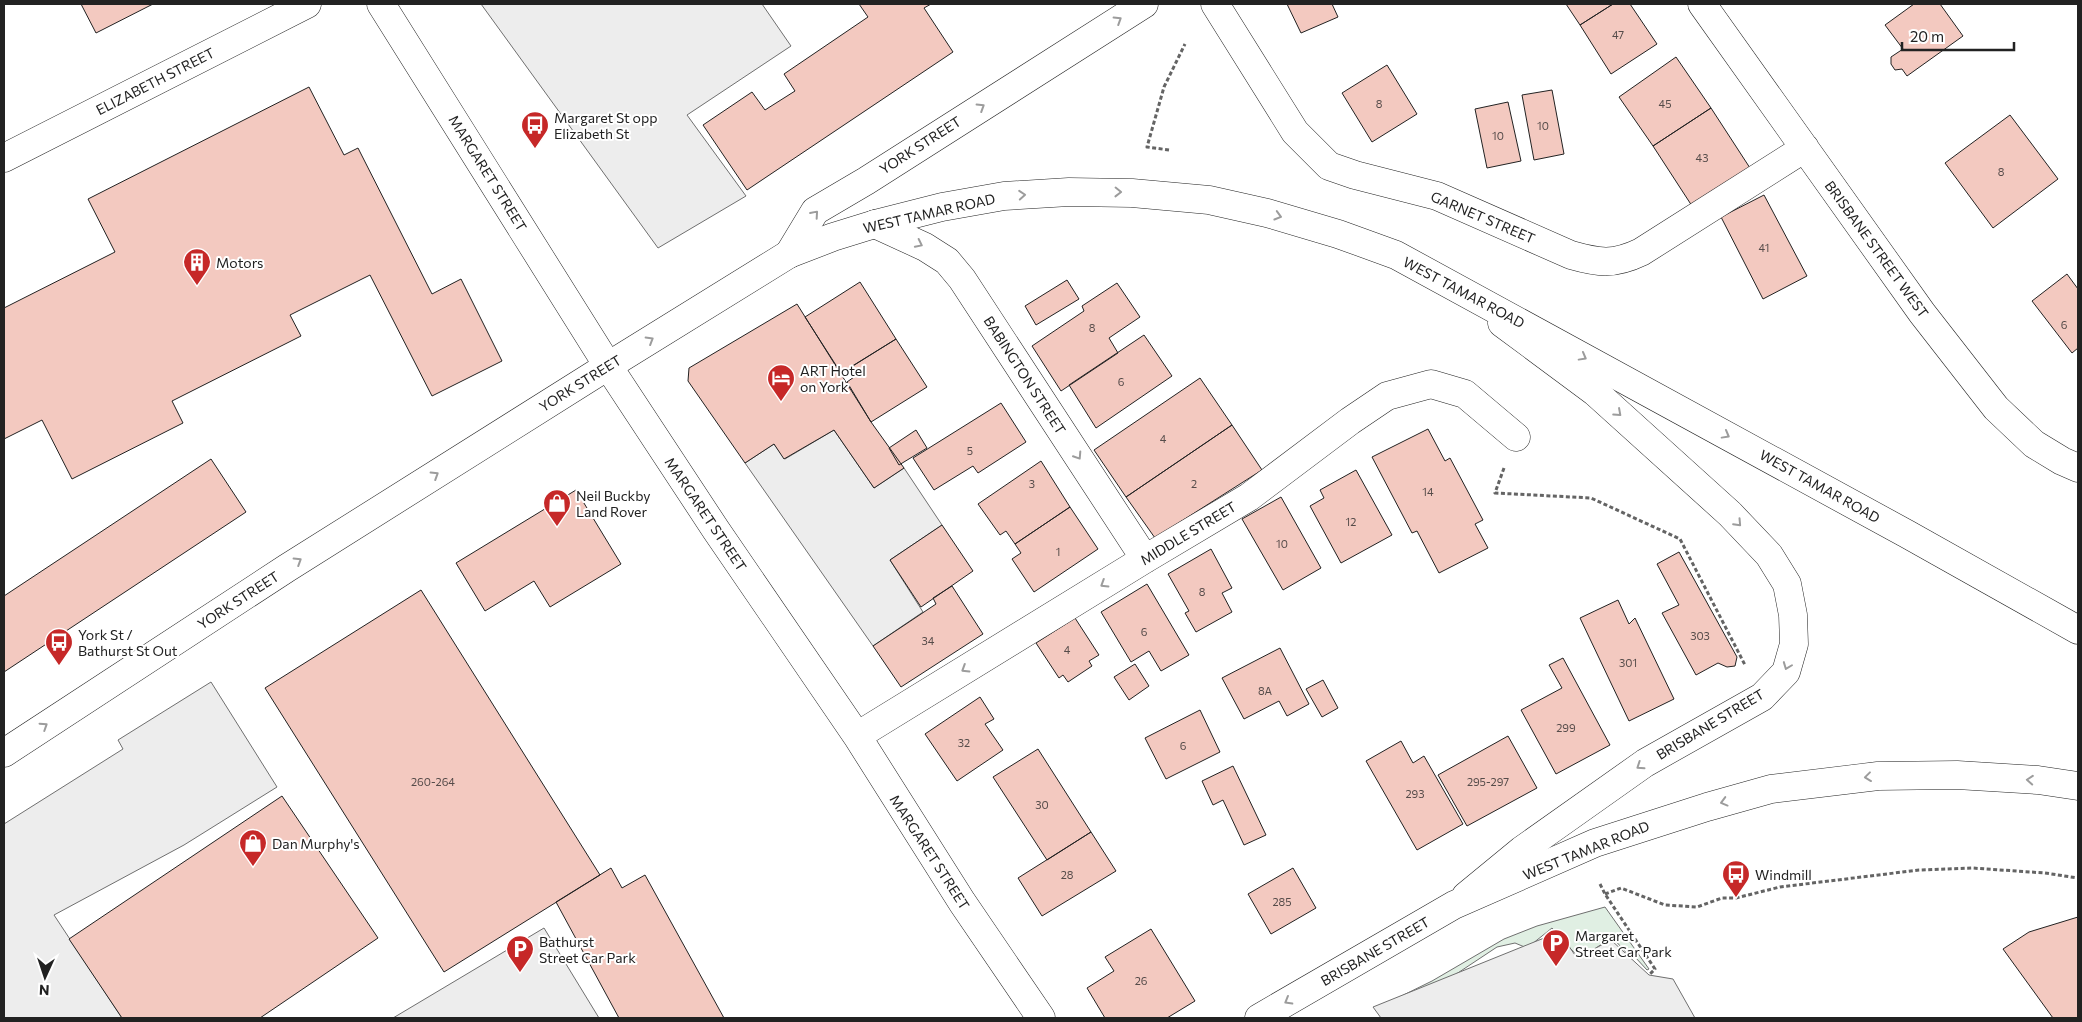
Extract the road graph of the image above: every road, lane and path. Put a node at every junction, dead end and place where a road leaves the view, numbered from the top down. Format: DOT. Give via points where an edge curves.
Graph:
graph roads {
  1 [pos="307,4"];
  2 [pos="381,4"];
  3 [pos="1144,4"];
  4 [pos="1214,4"];
  5 [pos="1702,4"];
  6 [pos="1185,44"];
  7 [pos="1805,148"];
  8 [pos="1169,150"];
  9 [pos="4,158"];
  10 [pos="875,224"];
  11 [pos="789,254"];
  12 [pos="1455,288"];
  13 [pos="608,366"];
  14 [pos="1516,436"];
  15 [pos="2078,468"];
  16 [pos="1145,559"];
  17 [pos="2078,630"];
  18 [pos="1762,696"];
  19 [pos="857,736"];
  20 [pos="4,753"];
  21 [pos="2078,786"];
  22 [pos="2078,878"];
  23 [pos="1600,884"];
  24 [pos="1605,894"];
  25 [pos="1454,906"];
  26 [pos="1649,975"];
  27 [pos="1042,1018"];
  28 [pos="1259,1018"];
  1 -- 9 [label="main road, ELIZABETH STREET"];
  2 -- 13 [label="main road, MARGARET STREET"];
  11 -- 3 [label="main road, YORK STREET, one-way" via="815,210"];
  4 -- 7 [label="main road, GARNET STREET" via="1295,132 1329,166 1437,196 1590,260 1609,263 1641,252"];
  5 -- 7 [label="main road, BRISBANE STREET WEST"];
  6 -- 8 [label="path" via="1164,87 1147,148"];
  7 -- 15 [label="main road, BRISBANE STREET WEST" via="1922,313 1996,408 2034,444"];
  10 -- 11 [label="main road, WEST TAMAR ROAD"];
  10 -- 12 [label="main road, WEST TAMAR ROAD, one-way" via="1004,196 1132,192 1208,200 1268,213 1338,234 1396,255"];
  10 -- 16 [label="main road, BABINGTON STREET, one-way" via="925,247 962,279"];
  13 -- 11 [label="main road, YORK STREET, one-way"];
  12 -- 17 [label="main road, WEST TAMAR ROAD, one-way"];
  12 -- 18 [label="main road, BRISBANE STREET, one-way" via="1595,392 1730,514 1768,555 1787,584 1794,644 1786,672"];
  13 -- 19 [label="main road, MARGARET STREET"];
  20 -- 13 [label="main road, YORK STREET, one-way" via="287,568"];
  14 -- 16 [label="main road, MIDDLE STREET" via="1465,394 1431,384 1387,396 1249,497"];
  14 -- 18 [label="path" via="1495,493 1591,498 1680,539"];
  16 -- 19 [label="main road, MIDDLE STREET, one-way"];
  18 -- 25 [label="main road, BRISBANE STREET, one-way" via="1645,763 1522,850"];
  19 -- 27 [label="main road, MARGARET STREET" via="962,902"];
  21 -- 25 [label="main road, WEST TAMAR ROAD, one-way" via="1957,775 1878,776 1771,789 1596,843"];
  22 -- 24 [label="path" via="1972,868 1919,870 1780,887 1736,898 1722,898 1697,907 1665,905 1620,888"];
  23 -- 24 [label="path"];
  24 -- 26 [label="path" via="1655,970"];
  25 -- 28 [label="main road, BRISBANE STREET, one-way"];
}
